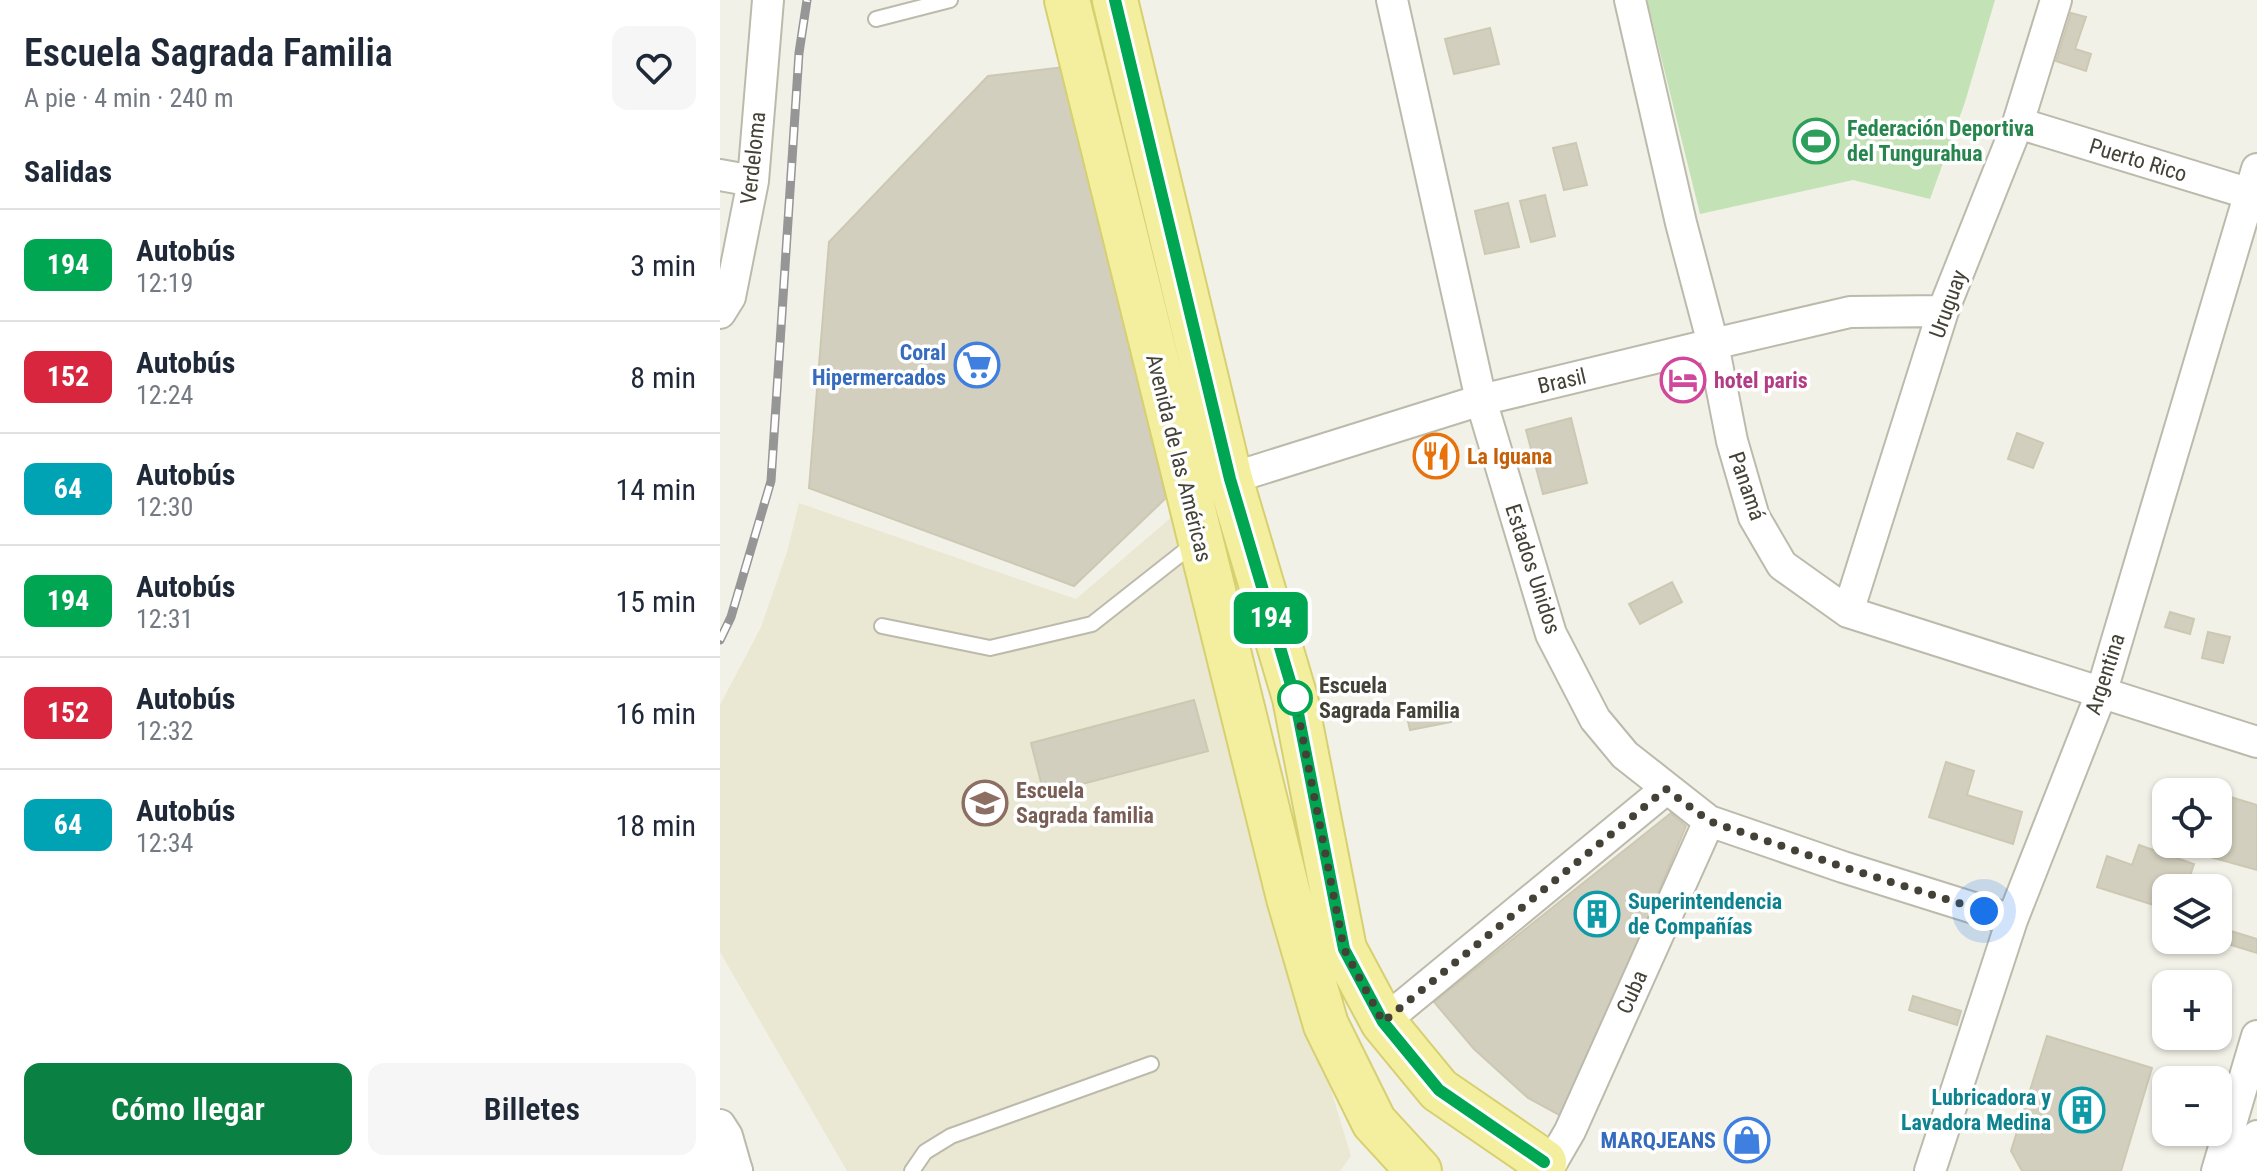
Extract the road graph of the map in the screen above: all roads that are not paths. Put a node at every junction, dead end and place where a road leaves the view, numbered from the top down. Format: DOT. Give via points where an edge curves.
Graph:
graph roads {
  1 [pos="768,0"];
  2 [pos="950,0"];
  3 [pos="1067,0"];
  4 [pos="1115,0"];
  5 [pos="1392,0"];
  6 [pos="1630,0"];
  7 [pos="2056,0"];
  8 [pos="876,19"];
  9 [pos="2018,123"];
  10 [pos="720,175"];
  11 [pos="753,181"];
  12 [pos="2254,186"];
  13 [pos="1943,311"];
  14 [pos="720,313"];
  15 [pos="1713,344"];
  16 [pos="1481,400"];
  17 [pos="1230,479"];
  18 [pos="1188,491"];
  19 [pos="1199,540"];
  20 [pos="1848,612"];
  21 [pos="882,626"];
  22 [pos="2101,694"];
  23 [pos="2257,742"];
  24 [pos="1666,789"];
  25 [pos="1709,821"];
  26 [pos="2012,920"];
  27 [pos="1383,1022"];
  28 [pos="2257,1036"];
  29 [pos="1151,1064"];
  30 [pos="1374,1122"];
  31 [pos="720,1125"];
  32 [pos="2257,1136"];
  33 [pos="720,1165"];
  34 [pos="1547,1167"];
  35 [pos="736,1171"];
  36 [pos="912,1171"];
  37 [pos="1373,1171"];
  38 [pos="1419,1171"];
  39 [pos="1930,1171"];
  40 [pos="2217,1171"];
  41 [pos="2247,1171"];
  1 -- 11 [label="street, Verdeloma"];
  2 -- 8 [label="lane"];
  3 -- 18 [label="main road, Avenida de las Américas"];
  4 -- 17 [label="main road, Avenida de las Américas"];
  5 -- 16 [label="street, Estados Unidos"];
  6 -- 15 [label="street, Panamá"];
  7 -- 9 [label="street, Uruguay"];
  9 -- 12 [label="street, Puerto Rico"];
  9 -- 13 [label="street, Uruguay"];
  10 -- 11 [label="street"];
  11 -- 14 [label="street, Verdeloma" via="730,297"];
  12 -- 22 [label="street, Argentina"];
  13 -- 15 [label="street, Brasil" via="1850,312"];
  13 -- 20 [label="street, Uruguay"];
  15 -- 16 [label="street, Brasil"];
  15 -- 20 [label="street, Panamá" via="1754,517 1782,565"];
  16 -- 17 [label="street, Brasil"];
  16 -- 24 [label="street, Estados Unidos" via="1551,634 1595,719 1625,755"];
  17 -- 18 [label="street, Brasil"];
  17 -- 27 [label="main road, Avenida de las Américas" via="1295,698 1344,949"];
  18 -- 19 [label="main road, Avenida de las Américas"];
  19 -- 21 [label="lane" via="1092,624 990,648"];
  19 -- 30 [label="main road, Avenida de las Américas" via="1326,1025"];
  20 -- 22 [label="street, Panamá"];
  22 -- 23 [label="street, Panamá"];
  22 -- 26 [label="street, Argentina"];
  24 -- 25 [label="street, Estados Unidos"];
  24 -- 27 [label="street"];
  25 -- 26 [label="street, Estados Unidos"];
  25 -- 34 [label="street, Cuba" via="1570,1131"];
  26 -- 39 [label="street, Argentina"];
  27 -- 34 [label="main road, Avenida de las Américas" via="1439,1090"];
  28 -- 40 [label="street"];
  29 -- 36 [label="lane" via="951,1136 925,1152"];
  30 -- 37 [label="main road"];
  30 -- 38 [label="main road, Avenida de las Américas"];
  31 -- 35 [label="street"];
  32 -- 41 [label="street"];
  33 -- 35 [label="street"];
}
